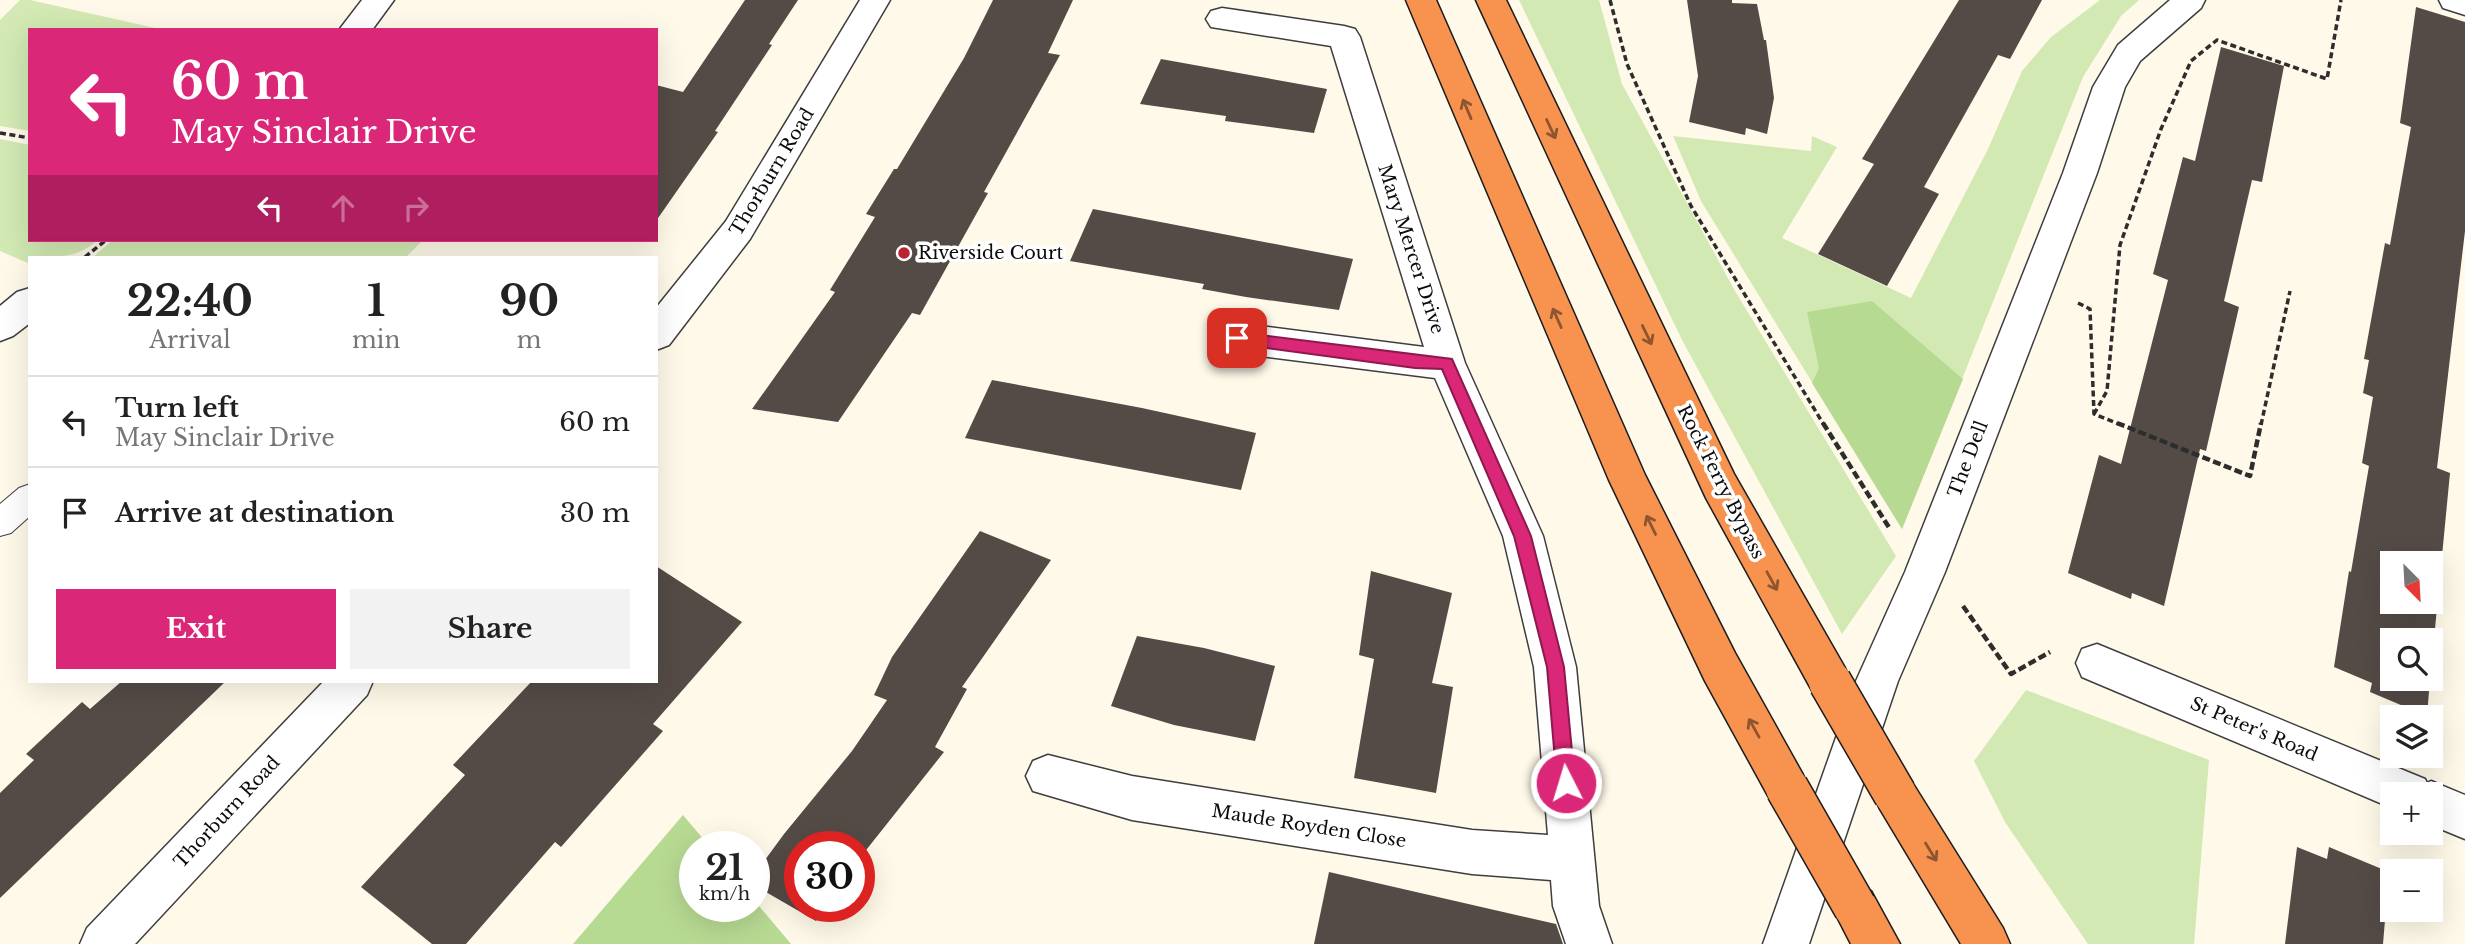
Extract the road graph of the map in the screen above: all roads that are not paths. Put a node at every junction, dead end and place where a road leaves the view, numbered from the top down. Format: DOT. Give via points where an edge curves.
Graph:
graph roads {
  1 [pos="379,0"];
  2 [pos="875,0"];
  3 [pos="1421,0"];
  4 [pos="1492,0"];
  5 [pos="2190,0"];
  6 [pos="2454,0"];
  7 [pos="2465,4"];
  8 [pos="1222,19"];
  9 [pos="356,28"];
  10 [pos="28,304"];
  11 [pos="0,326"];
  12 [pos="658,332"];
  13 [pos="1237,338"];
  14 [pos="1447,363"];
  15 [pos="28,499"];
  16 [pos="0,523"];
  17 [pos="2097,663"];
  18 [pos="350,683"];
  19 [pos="1048,776"];
  20 [pos="2381,782"];
  21 [pos="2443,808"];
  22 [pos="2465,817"];
  23 [pos="1572,859"];
  24 [pos="1866,925"];
  25 [pos="103,944"];
  26 [pos="1589,944"];
  27 [pos="1786,944"];
  28 [pos="1987,944"];
  1 -- 9 [label="street"];
  2 -- 12 [label="street, Thorburn Road" via="738,230"];
  24 -- 3 [label="highway, one-way, bridge" via="1720,667 1628,480"];
  4 -- 28 [label="highway, Rock Ferry Bypass, one-way, bridge" via="1720,485 1895,794"];
  5 -- 27 [label="street, The Dell" via="2129,53 2109,87 1925,572 1877,681"];
  6 -- 7 [label="street"];
  8 -- 14 [label="street, Mary Mercer Drive" via="1344,37"];
  10 -- 11 [label="street"];
  13 -- 14 [label="street"];
  14 -- 23 [label="street, Mary Mercer Drive" via="1523,536 1555,667"];
  15 -- 16 [label="lane"];
  17 -- 20 [label="street, St Peter's Road"];
  18 -- 25 [label="street, Thorburn Road"];
  19 -- 23 [label="street, Maude Royden Close" via="1132,798 1472,852"];
  21 -- 22 [label="street"];
  23 -- 26 [label="street, Mary Mercer Drive" via="1576,906"];
}
